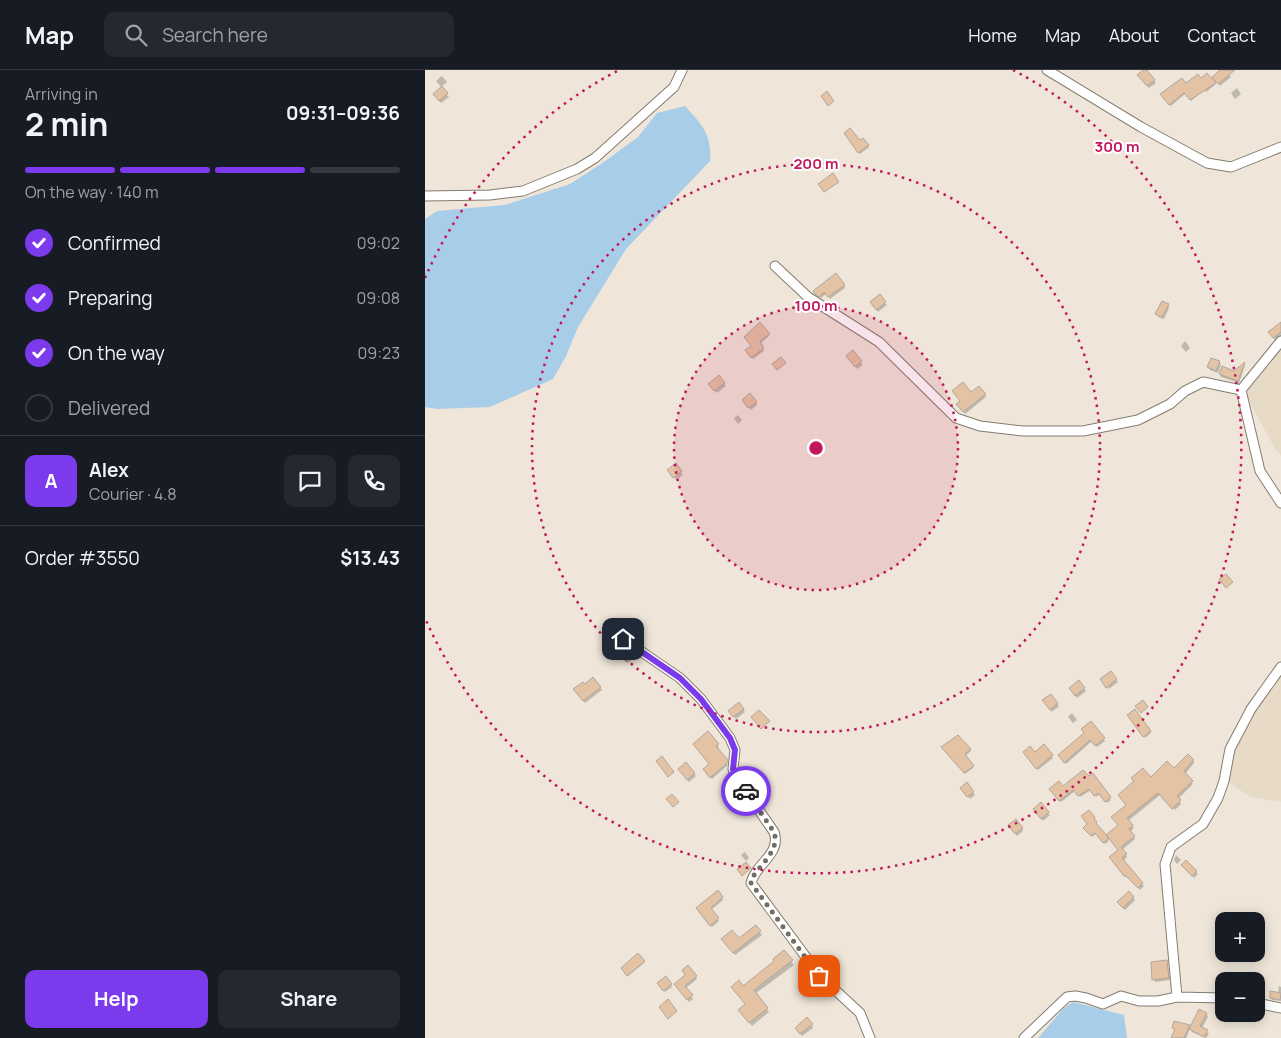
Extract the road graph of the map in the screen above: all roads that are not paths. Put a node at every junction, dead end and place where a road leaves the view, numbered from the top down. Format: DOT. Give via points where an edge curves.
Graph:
graph roads {
  1 [pos="682,70"];
  2 [pos="1047,70"];
  3 [pos="1281,147"];
  4 [pos="425,196"];
  5 [pos="775,266"];
  6 [pos="1281,341"];
  7 [pos="1241,390"];
  8 [pos="1281,503"];
  9 [pos="623,639"];
  10 [pos="1281,667"];
  11 [pos="1177,997"];
  12 [pos="1215,998"];
  13 [pos="1265,1005"];
  14 [pos="1281,1008"];
  15 [pos="870,1038"];
  16 [pos="1024,1038"];
  1 -- 4 [label="street" via="674,87 595,158 577,169 523,191"];
  2 -- 3 [label="street" via="1207,163 1231,167"];
  5 -- 7 [label="street" via="821,307 879,342 956,418 980,426 1023,431 1083,431 1137,420 1170,404 1203,382"];
  6 -- 7 [label="street"];
  7 -- 8 [label="street" via="1261,471"];
  9 -- 15 [label="street" via="680,678 701,699 730,738 735,750 733,769 736,777 776,839 775,848 751,883 819,976 860,1013"];
  10 -- 11 [label="street" via="1251,708 1229,750 1224,781 1203,824 1171,848 1165,864"];
  11 -- 12 [label="street"];
  11 -- 16 [label="street" via="1139,1001 1121,996 1103,1004 1067,997"];
  13 -- 14 [label="street"];
}
